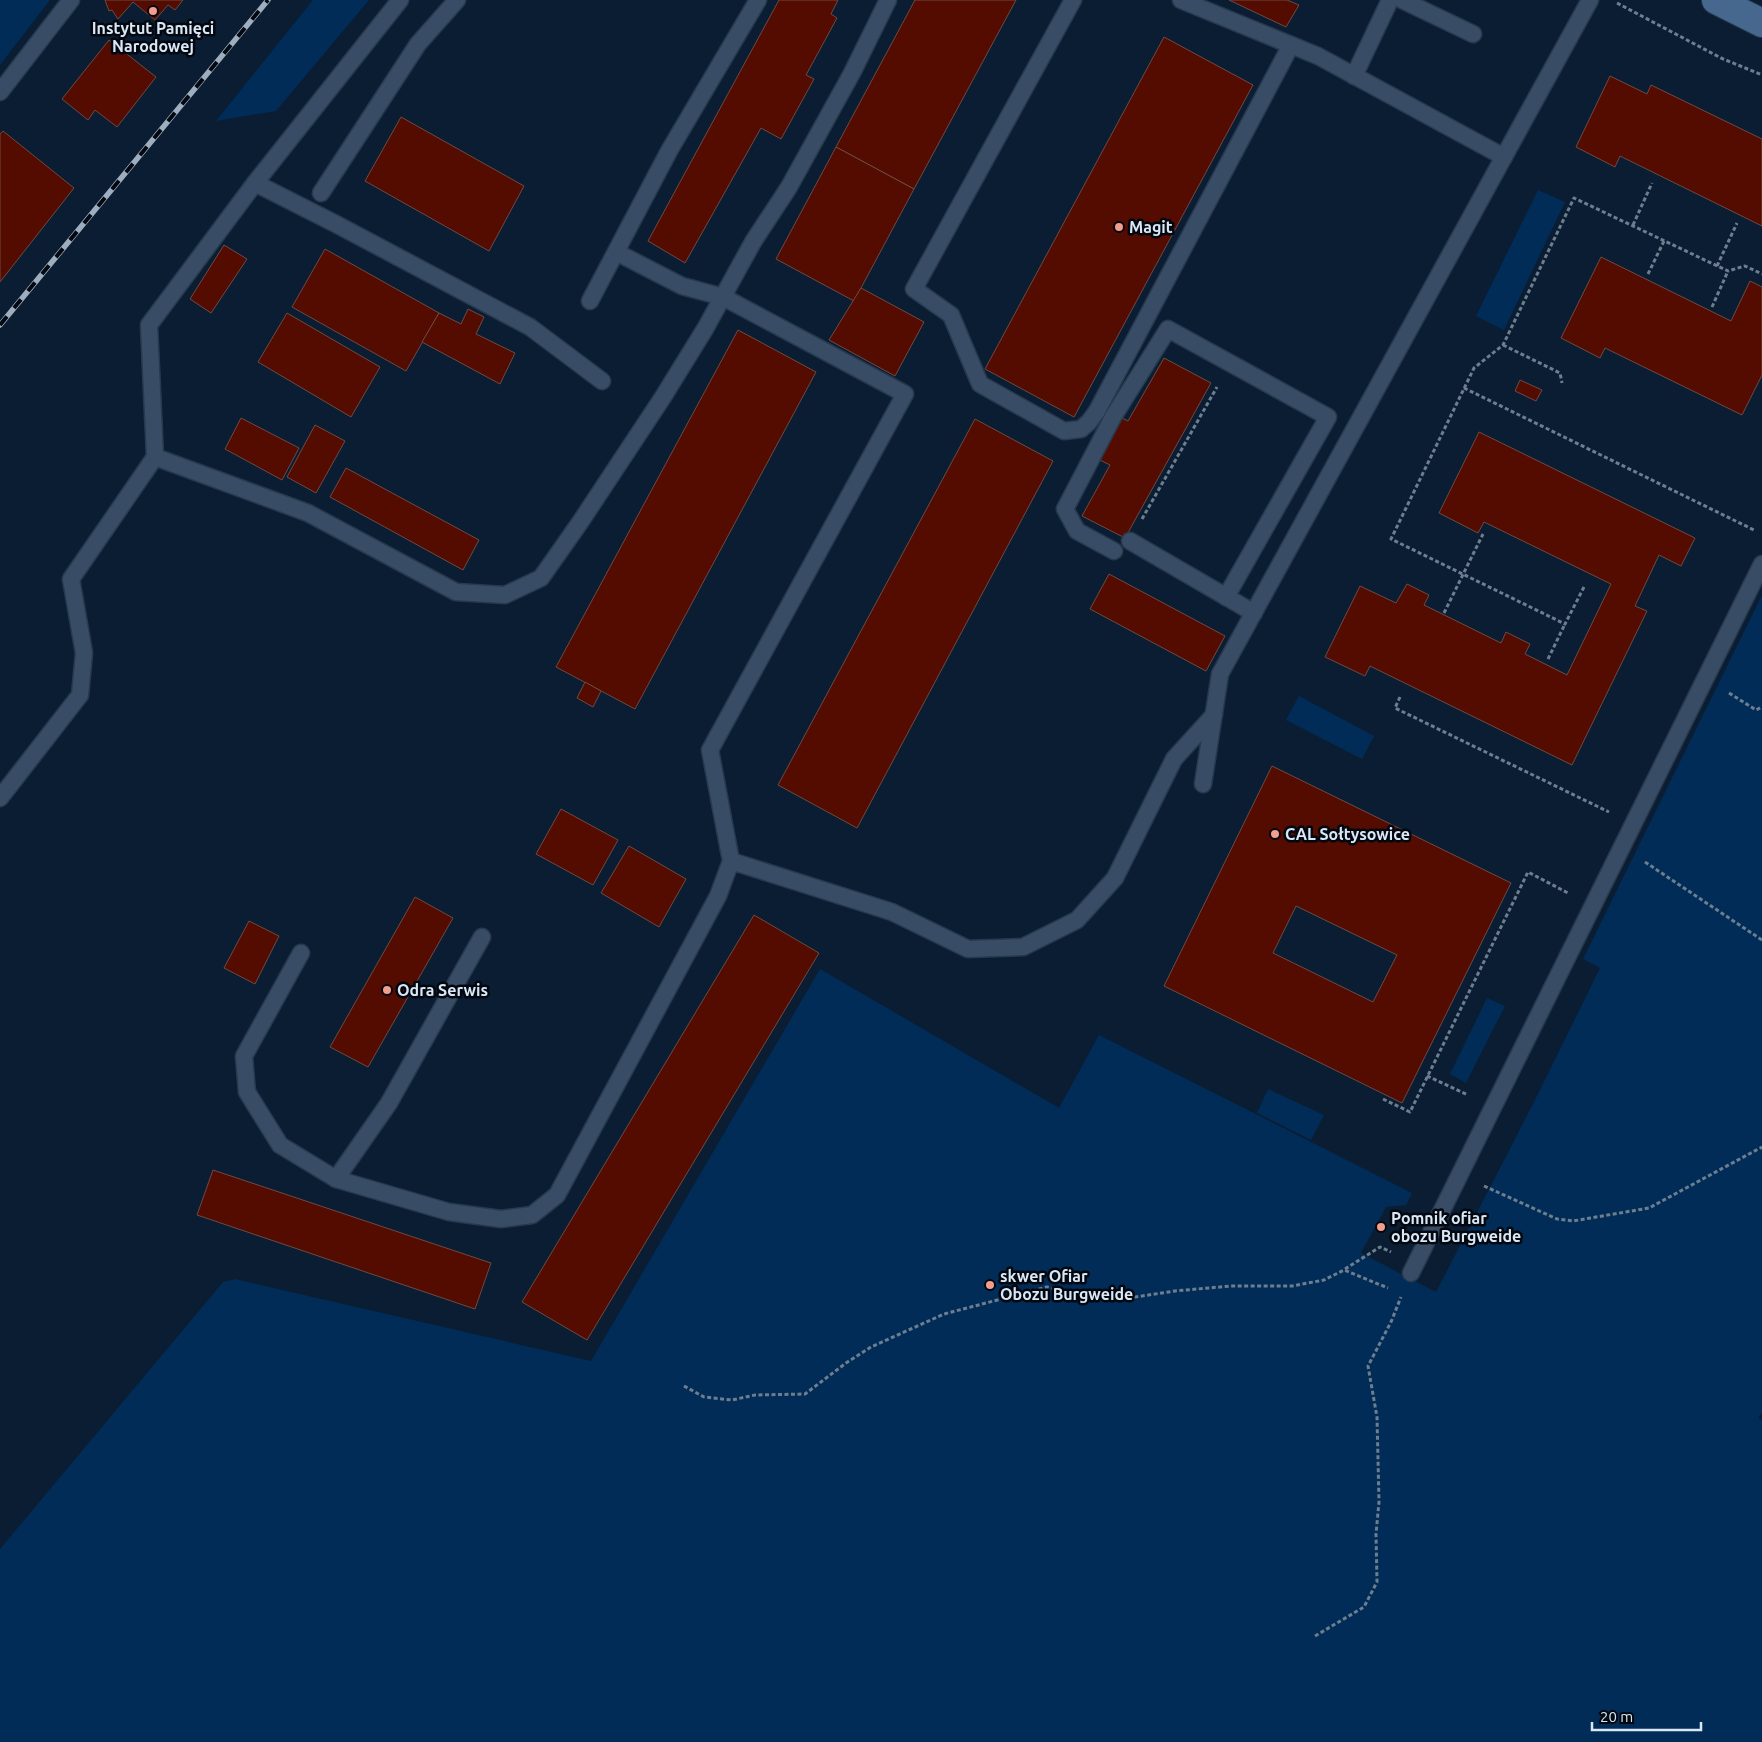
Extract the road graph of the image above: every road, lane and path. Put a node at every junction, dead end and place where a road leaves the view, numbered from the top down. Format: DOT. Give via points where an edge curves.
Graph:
graph roads {
  1 [pos="71,0"];
  2 [pos="400,0"];
  3 [pos="457,0"];
  4 [pos="758,0"];
  5 [pos="888,0"];
  6 [pos="1073,0"];
  7 [pos="1181,0"];
  8 [pos="1390,0"];
  9 [pos="1402,0"];
  10 [pos="1590,0"];
  11 [pos="1609,0"];
  12 [pos="1716,0"];
  13 [pos="1761,20"];
  14 [pos="1473,34"];
  15 [pos="1291,45"];
  16 [pos="1762,75"];
  17 [pos="1354,76"];
  18 [pos="0,92"];
  19 [pos="1504,158"];
  20 [pos="255,183"];
  21 [pos="1652,183"];
  22 [pos="321,193"];
  23 [pos="1737,223"];
  24 [pos="1633,225"];
  25 [pos="1664,241"];
  26 [pos="616,252"];
  27 [pos="1717,266"];
  28 [pos="1728,271"];
  29 [pos="1648,274"];
  30 [pos="1762,274"];
  31 [pos="723,297"];
  32 [pos="590,301"];
  33 [pos="1712,307"];
  34 [pos="1503,345"];
  35 [pos="602,381"];
  36 [pos="1562,383"];
  37 [pos="1218,384"];
  38 [pos="1464,388"];
  39 [pos="155,457"];
  40 [pos="1754,530"];
  41 [pos="1483,534"];
  42 [pos="1130,541"];
  43 [pos="1114,550"];
  44 [pos="1762,564"];
  45 [pos="1464,574"];
  46 [pos="1584,587"];
  47 [pos="1226,597"];
  48 [pos="1254,612"];
  49 [pos="1444,613"];
  50 [pos="1565,624"];
  51 [pos="1548,659"];
  52 [pos="1400,697"];
  53 [pos="1762,707"];
  54 [pos="1756,710"];
  55 [pos="1214,715"];
  56 [pos="1203,784"];
  57 [pos="0,798"];
  58 [pos="1614,814"];
  59 [pos="1620,849"];
  60 [pos="731,861"];
  61 [pos="1592,905"];
  62 [pos="482,937"];
  63 [pos="1762,940"];
  64 [pos="301,954"];
  65 [pos="1427,1076"];
  66 [pos="1474,1098"];
  67 [pos="1383,1099"];
  68 [pos="1762,1147"];
  69 [pos="1459,1174"];
  70 [pos="336,1179"];
  71 [pos="1396,1254"];
  72 [pos="1344,1270"];
  73 [pos="1411,1273"];
  74 [pos="1402,1294"];
  75 [pos="684,1386"];
  76 [pos="1315,1636"];
  1 -- 18 [label="lane"];
  2 -- 20 [label="lane"];
  3 -- 22 [label="lane" via="418,44"];
  4 -- 26 [label="lane" via="669,151"];
  5 -- 31 [label="lane" via="799,169"];
  6 -- 15 [label="lane" via="914,289 951,315 980,384 1064,431 1081,429 1097,411"];
  7 -- 15 [label="lane"];
  8 -- 17 [label="lane"];
  9 -- 14 [label="lane"];
  10 -- 19 [label="lane"];
  11 -- 16 [label="path" via="1721,58"];
  12 -- 13 [label="street"];
  15 -- 17 [label="lane"];
  17 -- 19 [label="lane"];
  19 -- 48 [label="lane"];
  20 -- 35 [label="lane" via="530,328"];
  20 -- 39 [label="lane" via="149,325"];
  21 -- 24 [label="path"];
  23 -- 27 [label="path"];
  24 -- 25 [label="path"];
  24 -- 34 [label="path" via="1574,198"];
  25 -- 27 [label="path"];
  25 -- 29 [label="path"];
  26 -- 31 [label="lane" via="682,286"];
  26 -- 32 [label="lane"];
  27 -- 28 [label="path"];
  28 -- 30 [label="path" via="1744,266"];
  28 -- 33 [label="path"];
  31 -- 39 [label="lane" via="663,396 541,578 505,595 456,592 308,513"];
  31 -- 60 [label="lane" via="905,394 710,750"];
  34 -- 36 [label="path" via="1560,373"];
  34 -- 38 [label="path" via="1474,368"];
  37 -- 42 [label="path"];
  38 -- 40 [label="path"];
  38 -- 45 [label="path" via="1391,539"];
  39 -- 57 [label="lane" via="71,579 84,653 80,695"];
  41 -- 45 [label="path"];
  42 -- 47 [label="lane"];
  43 -- 47 [label="lane" via="1077,531 1065,509 1113,417 1168,330 1328,417"];
  44 -- 59 [label="lane"];
  45 -- 49 [label="path"];
  45 -- 50 [label="path"];
  46 -- 50 [label="path"];
  47 -- 48 [label="lane"];
  48 -- 55 [label="lane" via="1220,674"];
  50 -- 51 [label="path"];
  52 -- 58 [label="path" via="1395,708"];
  53 -- 54 [label="path"];
  55 -- 56 [label="lane"];
  55 -- 60 [label="lane" via="1174,758 1115,878 1077,920 1023,946 968,949 892,912"];
  59 -- 61 [label="lane"];
  59 -- 63 [label="path" via="1656,867"];
  60 -- 70 [label="lane" via="718,896 557,1195 532,1215 501,1219 449,1212"];
  61 -- 65 [label="path" via="1528,872"];
  61 -- 69 [label="lane"];
  62 -- 70 [label="lane" via="389,1103"];
  64 -- 70 [label="lane" via="244,1056 247,1092 280,1145"];
  65 -- 66 [label="path"];
  65 -- 67 [label="path" via="1410,1112"];
  68 -- 69 [label="path" via="1649,1208 1573,1221 1557,1219"];
  69 -- 73 [label="lane"];
  71 -- 72 [label="path" via="1380,1247"];
  72 -- 74 [label="path"];
  72 -- 75 [label="path" via="1324,1280 1292,1286 1231,1286 1122,1299 1080,1296 1047,1287 944,1314 871,1347 805,1394 755,1395 732,1400 704,1397"];
  73 -- 74 [label="path"];
  74 -- 76 [label="path" via="1368,1366 1376,1417 1380,1502 1376,1534 1378,1582 1364,1607"];
}
